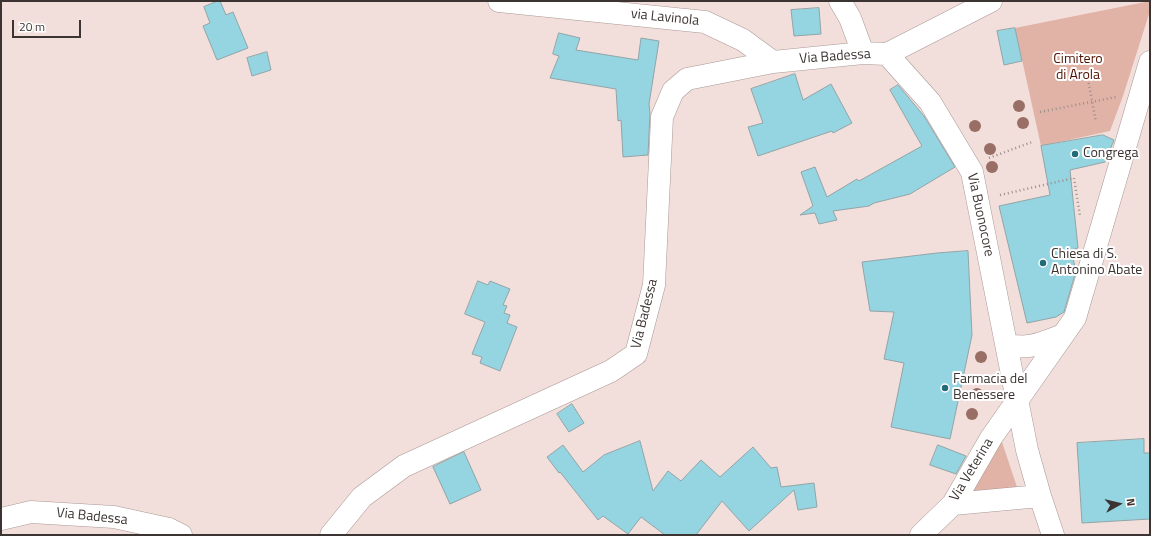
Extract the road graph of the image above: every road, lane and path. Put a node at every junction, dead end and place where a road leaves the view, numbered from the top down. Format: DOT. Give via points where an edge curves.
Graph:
graph roads {
  1 [pos="499,1"];
  2 [pos="840,1"];
  3 [pos="991,1"];
  4 [pos="863,53"];
  5 [pos="887,54"];
  6 [pos="773,62"];
  7 [pos="1150,62"];
  8 [pos="1088,79"];
  9 [pos="1140,95"];
  10 [pos="1092,102"];
  11 [pos="1040,112"];
  12 [pos="1096,122"];
  13 [pos="1032,142"];
  14 [pos="988,158"];
  15 [pos="993,196"];
  16 [pos="1080,217"];
  17 [pos="1063,335"];
  18 [pos="1006,344"];
  19 [pos="1018,401"];
  20 [pos="1040,496"];
  21 [pos="953,504"];
  22 [pos="1,519"];
  23 [pos="181,535"];
  24 [pos="331,535"];
  25 [pos="921,535"];
  26 [pos="1054,535"];
  1 -- 6 [label="street, via Lavinola" via="705,22 743,40"];
  2 -- 4 [label="street" via="850,18"];
  3 -- 5 [label="street"];
  4 -- 5 [label="street, Via Badessa"];
  4 -- 6 [label="street, Via Badessa"];
  5 -- 18 [label="street, Via Buonocore" via="930,102 972,172"];
  6 -- 24 [label="street, Via Badessa" via="687,79 673,91 662,118 654,286 636,354 610,371 404,466 362,497"];
  7 -- 9 [label="street, Via Veterina"];
  8 -- 10 [label="path"];
  9 -- 10 [label="path"];
  9 -- 17 [label="street, Via Veterina" via="1074,318"];
  10 -- 11 [label="path"];
  10 -- 12 [label="path"];
  13 -- 14 [label="path"];
  15 -- 16 [label="path" via="1074,178"];
  17 -- 18 [label="street" via="1026,347"];
  17 -- 19 [label="street, Via Veterina"];
  18 -- 19 [label="street, Via Buonocore"];
  19 -- 20 [label="street, Via Buonocore" via="1027,450"];
  19 -- 21 [label="street, Via Veterina" via="991,438"];
  20 -- 21 [label="street"];
  20 -- 26 [label="street, Via Buonocore"];
  21 -- 25 [label="street, Via Veterina"];
  22 -- 23 [label="street, Via Badessa" via="31,512 114,518 169,529"];
}
